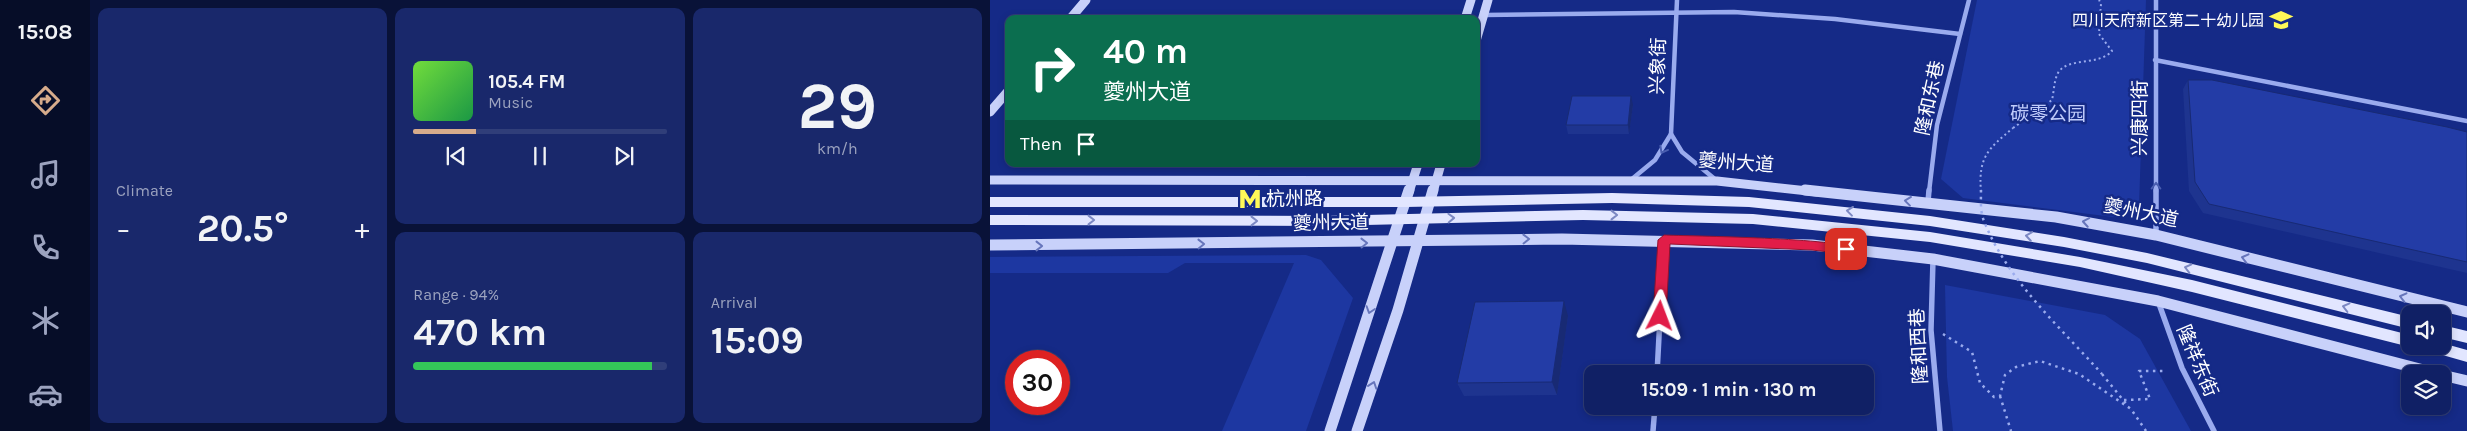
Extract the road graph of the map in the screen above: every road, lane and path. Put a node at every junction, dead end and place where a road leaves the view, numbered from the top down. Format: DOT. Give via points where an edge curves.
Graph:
graph roads {
  1 [pos="1086,0"];
  2 [pos="1471,0"];
  3 [pos="1488,0"];
  4 [pos="1677,0"];
  5 [pos="1969,0"];
  6 [pos="2098,0"];
  7 [pos="2156,0"];
  8 [pos="1676,13"];
  9 [pos="1073,15"];
  10 [pos="1466,15"];
  11 [pos="1484,15"];
  12 [pos="1480,28"];
  13 [pos="1960,34"];
  14 [pos="2155,60"];
  15 [pos="1005,95"];
  16 [pos="990,112"];
  17 [pos="2467,121"];
  18 [pos="1671,134"];
  19 [pos="1417,167"];
  20 [pos="1440,167"];
  21 [pos="990,180"];
  22 [pos="1631,180"];
  23 [pos="1412,181"];
  24 [pos="1436,181"];
  25 [pos="1717,181"];
  26 [pos="1430,201"];
  27 [pos="990,202"];
  28 [pos="1405,202"];
  29 [pos="1928,203"];
  30 [pos="1425,218"];
  31 [pos="1399,219"];
  32 [pos="990,220"];
  33 [pos="2156,235"];
  34 [pos="1664,240"];
  35 [pos="1392,242"];
  36 [pos="1417,242"];
  37 [pos="990,245"];
  38 [pos="1933,259"];
  39 [pos="2158,301"];
  40 [pos="2467,312"];
  41 [pos="2401,321"];
  42 [pos="2451,333"];
  43 [pos="1942,334"];
  44 [pos="2467,337"];
  45 [pos="2401,339"];
  46 [pos="2451,352"];
  47 [pos="2467,356"];
  48 [pos="1657,365"];
  49 [pos="2406,365"];
  50 [pos="2165,371"];
  51 [pos="2451,377"];
  52 [pos="2467,381"];
  53 [pos="2000,396"];
  54 [pos="2124,400"];
  55 [pos="2131,409"];
  56 [pos="1654,415"];
  57 [pos="1330,431"];
  58 [pos="1357,431"];
  59 [pos="1653,431"];
  60 [pos="1940,431"];
  61 [pos="2010,431"];
  62 [pos="2146,431"];
  63 [pos="2214,431"];
  1 -- 9 [label="street"];
  2 -- 10 [label="street"];
  3 -- 11 [label="street"];
  4 -- 8 [label="street, 兴象街"];
  5 -- 13 [label="street, 隆和东巷"];
  6 -- 54 [label="path, bridge" via="2101,4 2099,34 2112,51 2106,58 2064,66 2058,73 2052,100 1989,148 1979,172 1983,219 2003,258 2025,288"];
  7 -- 14 [label="street, 兴康四街"];
  8 -- 11 [label="street"];
  8 -- 13 [label="street" via="1817,17"];
  8 -- 18 [label="street, 兴象街"];
  11 -- 12 [label="street"];
  13 -- 29 [label="street, 隆和东巷" via="1937,125"];
  14 -- 17 [label="street"];
  33 -- 14 [label="street, 兴康四街, one-way"];
  15 -- 16 [label="street"];
  18 -- 22 [label="street, 兴象街, one-way" via="1650,168"];
  18 -- 25 [label="street" via="1682,152"];
  19 -- 23 [label="street"];
  20 -- 24 [label="street"];
  21 -- 23 [label="street, 夔州大道"];
  22 -- 24 [label="street, 夔州大道"];
  22 -- 25 [label="street, 夔州大道"];
  23 -- 24 [label="street, 夔州大道"];
  23 -- 28 [label="street"];
  24 -- 26 [label="street"];
  29 -- 25 [label="street, 夔州大道, one-way"];
  26 -- 28 [label="main road, 夔州大道"];
  26 -- 30 [label="street"];
  41 -- 26 [label="main road, 夔州大道, one-way" via="2147,258 1930,221 1708,199"];
  27 -- 28 [label="main road, 夔州大道"];
  28 -- 31 [label="street"];
  33 -- 29 [label="street, 夔州大道, one-way" via="2056,217"];
  30 -- 31 [label="main road, 夔州大道"];
  30 -- 36 [label="street"];
  30 -- 45 [label="main road, 夔州大道, one-way" via="1583,215 1753,218 1930,237 2080,262 2183,284"];
  32 -- 31 [label="main road, 夔州大道, one-way"];
  31 -- 35 [label="street"];
  40 -- 33 [label="street, 夔州大道, one-way"];
  36 -- 34 [label="street, 夔州大道, one-way"];
  34 -- 38 [label="street, 夔州大道" via="1812,245"];
  34 -- 48 [label="street"];
  35 -- 36 [label="street, 夔州大道"];
  37 -- 35 [label="street, 夔州大道, one-way"];
  35 -- 57 [label="street, one-way"];
  58 -- 36 [label="street, one-way"];
  38 -- 39 [label="street, 夔州大道"];
  38 -- 60 [label="street, 隆和西巷" via="1931,330"];
  39 -- 49 [label="street, 夔州大道"];
  39 -- 63 [label="street, 隆祥东街" via="2171,345 2196,402"];
  42 -- 44 [label="main road"];
  43 -- 53 [label="path" via="1972,352 1977,366 1977,383 1994,398"];
  46 -- 47 [label="main road"];
  50 -- 54 [label="path" via="2139,371 2150,399"];
  51 -- 52 [label="street, 夔州大道"];
  53 -- 55 [label="path" via="2005,375 2016,367 2040,361 2079,374"];
  53 -- 61 [label="path"];
  54 -- 55 [label="path"];
  55 -- 62 [label="path"];
  56 -- 59 [label="street"];
}
